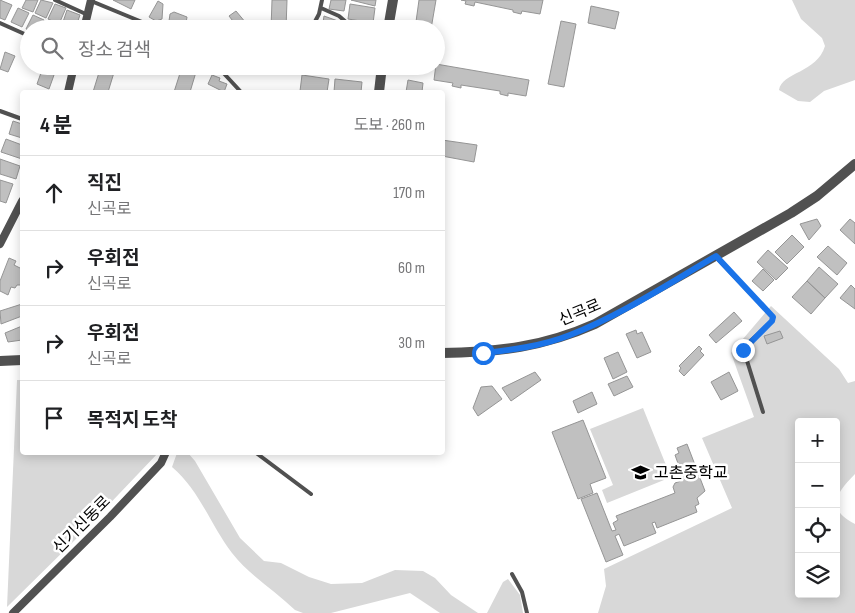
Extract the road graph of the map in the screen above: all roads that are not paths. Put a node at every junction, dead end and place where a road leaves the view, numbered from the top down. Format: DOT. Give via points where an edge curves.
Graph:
graph roads {
  1 [pos="55,0"];
  2 [pos="322,0"];
  3 [pos="393,0"];
  4 [pos="91,1"];
  5 [pos="321,8"];
  6 [pos="88,15"];
  7 [pos="87,20"];
  8 [pos="137,20"];
  9 [pos="315,20"];
  10 [pos="344,20"];
  11 [pos="390,20"];
  12 [pos="0,23"];
  13 [pos="20,32"];
  14 [pos="72,75"];
  15 [pos="225,75"];
  16 [pos="381,75"];
  17 [pos="68,90"];
  18 [pos="239,90"];
  19 [pos="379,90"];
  20 [pos="0,111"];
  21 [pos="20,117"];
  22 [pos="855,164"];
  23 [pos="20,205"];
  24 [pos="0,244"];
  25 [pos="716,256"];
  26 [pos="445,353"];
  27 [pos="20,360"];
  28 [pos="0,361"];
  29 [pos="764,412"];
  30 [pos="165,455"];
  31 [pos="259,455"];
  32 [pos="311,494"];
  33 [pos="512,574"];
  34 [pos="13,613"];
  35 [pos="527,613"];
  1 -- 6 [label="lane"];
  2 -- 5 [label="lane"];
  3 -- 11 [label="street"];
  4 -- 6 [label="street"];
  4 -- 8 [label="lane"];
  5 -- 9 [label="lane"];
  5 -- 10 [label="lane"];
  6 -- 7 [label="street"];
  12 -- 13 [label="lane"];
  14 -- 17 [label="street"];
  15 -- 18 [label="lane"];
  16 -- 19 [label="street"];
  20 -- 21 [label="lane"];
  22 -- 25 [label="street, 신곡로" via="817,196"];
  23 -- 24 [label="street"];
  25 -- 26 [label="street, 신곡로" via="618,313 569,336 519,349"];
  25 -- 29 [label="lane" via="773,317 743,348"];
  27 -- 28 [label="street"];
  30 -- 34 [label="street, 신기신동로" via="161,463 110,517"];
  31 -- 32 [label="lane"];
  33 -- 35 [label="lane" via="522,592"];
}
